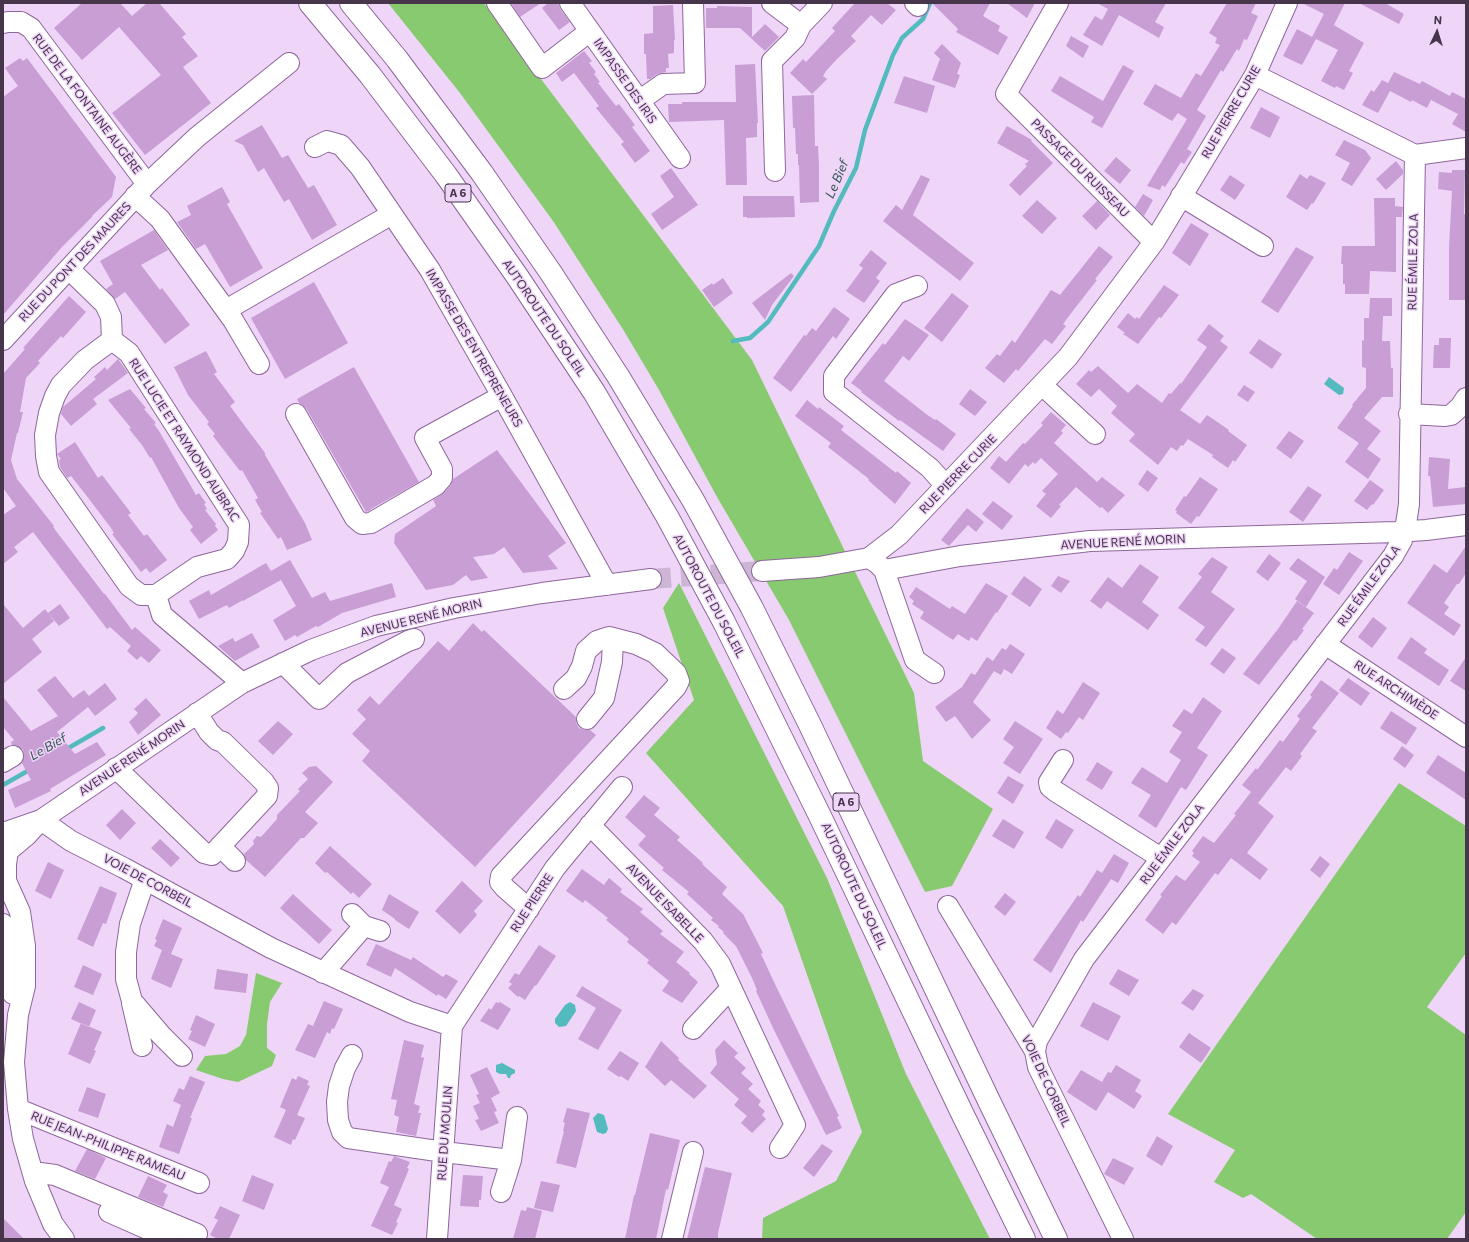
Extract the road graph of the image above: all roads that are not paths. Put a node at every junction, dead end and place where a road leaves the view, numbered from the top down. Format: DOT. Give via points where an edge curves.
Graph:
graph roads {
  1 [pos="310,3"];
  2 [pos="351,3"];
  3 [pos="498,3"];
  4 [pos="570,3"];
  5 [pos="693,3"];
  6 [pos="772,3"];
  7 [pos="822,3"];
  8 [pos="1058,3"];
  9 [pos="1286,3"];
  10 [pos="3,23"];
  11 [pos="801,25"];
  12 [pos="590,31"];
  13 [pos="288,63"];
  14 [pos="1255,75"];
  15 [pos="639,101"];
  16 [pos="315,147"];
  17 [pos="1466,148"];
  18 [pos="1415,155"];
  19 [pos="680,158"];
  20 [pos="775,171"];
  21 [pos="141,190"];
  22 [pos="1181,196"];
  23 [pos="392,214"];
  24 [pos="1154,242"];
  25 [pos="1263,246"];
  26 [pos="69,269"];
  27 [pos="917,286"];
  28 [pos="226,310"];
  29 [pos="3,340"];
  30 [pos="112,340"];
  31 [pos="259,364"];
  32 [pos="1042,385"];
  33 [pos="502,396"];
  34 [pos="1466,398"];
  35 [pos="296,414"];
  36 [pos="1409,414"];
  37 [pos="1095,434"];
  38 [pos="946,486"];
  39 [pos="1466,525"];
  40 [pos="1402,532"];
  41 [pos="876,564"];
  42 [pos="762,571"];
  43 [pos="652,579"];
  44 [pos="607,584"];
  45 [pos="156,595"];
  46 [pos="613,638"];
  47 [pos="414,639"];
  48 [pos="1325,644"];
  49 [pos="283,663"];
  50 [pos="934,673"];
  51 [pos="242,683"];
  52 [pos="564,689"];
  53 [pos="197,713"];
  54 [pos="586,719"];
  55 [pos="1466,737"];
  56 [pos="1063,760"];
  57 [pos="116,768"];
  58 [pos="622,786"];
  59 [pos="41,820"];
  60 [pos="590,825"];
  61 [pos="5,846"];
  62 [pos="220,846"];
  63 [pos="1161,858"];
  64 [pos="235,861"];
  65 [pos="5,877"];
  66 [pos="145,879"];
  67 [pos="948,906"];
  68 [pos="528,909"];
  69 [pos="3,924"];
  70 [pos="365,924"];
  71 [pos="323,973"];
  72 [pos="731,988"];
  73 [pos="132,1001"];
  74 [pos="18,1015"];
  75 [pos="452,1026"];
  76 [pos="693,1029"];
  77 [pos="142,1046"];
  78 [pos="1035,1051"];
  79 [pos="352,1055"];
  80 [pos="182,1056"];
  81 [pos="18,1109"];
  82 [pos="516,1117"];
  83 [pos="780,1148"];
  84 [pos="444,1152"];
  85 [pos="693,1152"];
  86 [pos="511,1160"];
  87 [pos="34,1176"];
  88 [pos="199,1182"];
  89 [pos="501,1192"];
  90 [pos="197,1234"];
  91 [pos="64,1239"];
  92 [pos="170,1239"];
  93 [pos="437,1239"];
  94 [pos="672,1239"];
  95 [pos="1024,1239"];
  96 [pos="1056,1239"];
  97 [pos="1123,1239"];
  1 -- 95 [label="highway, AUTOROUTE DU SOLEIL / A 6" via="370,75 446,175 517,276 594,392 668,518 724,622 820,814"];
  2 -- 96 [label="highway, A 6" via="397,59 482,173 547,267 618,376 693,500 752,608 806,717"];
  3 -- 12 [label="street" via="542,68"];
  4 -- 12 [label="street, IMPASSE DES IRIS"];
  5 -- 15 [label="street" via="695,83 663,84"];
  6 -- 11 [label="street"];
  7 -- 11 [label="street"];
  8 -- 24 [label="street, PASSAGE DU RUISSEAU" via="1006,94"];
  9 -- 14 [label="street, RUE PIERRE CURIE"];
  10 -- 21 [label="street, RUE DE LA FONTAINE AUGÈRE" via="21,22 31,28"];
  11 -- 20 [label="street" via="795,38 772,61"];
  12 -- 15 [label="street, IMPASSE DES IRIS"];
  13 -- 21 [label="street, RUE DU PONT DES MAURES" via="196,137"];
  14 -- 18 [label="street"];
  14 -- 22 [label="street, RUE PIERRE CURIE"];
  15 -- 19 [label="street, IMPASSE DES IRIS"];
  16 -- 23 [label="street, IMPASSE DES ENTREPRENEURS" via="327,141 341,145 360,167"];
  17 -- 18 [label="street"];
  18 -- 36 [label="street, RUE ÉMILE ZOLA"];
  21 -- 26 [label="street, RUE DU PONT DES MAURES"];
  21 -- 28 [label="street, RUE DE LA FONTAINE AUGÈRE"];
  22 -- 24 [label="street, RUE PIERRE CURIE"];
  22 -- 25 [label="street"];
  23 -- 28 [label="street"];
  23 -- 33 [label="street, IMPASSE DES ENTREPRENEURS" via="430,270"];
  24 -- 32 [label="street, RUE PIERRE CURIE" via="1068,357"];
  26 -- 29 [label="street, RUE DU PONT DES MAURES"];
  26 -- 30 [label="street" via="105,304 111,317"];
  27 -- 38 [label="street" via="896,294 834,376 834,392 930,468"];
  28 -- 31 [label="street, RUE DE LA FONTAINE AUGÈRE"];
  30 -- 45 [label="street" via="85,360 61,385 49,413 45,435 46,456 50,472 130,586 141,595"];
  30 -- 45 [label="street, RUE LUCIE ET RAYMOND AUBRAC" via="129,353 239,525 238,542 234,552 227,559 197,567"];
  32 -- 37 [label="street"];
  32 -- 38 [label="street, RUE PIERRE CURIE"];
  33 -- 35 [label="street" via="426,438 442,469 442,478 436,485 371,523 362,524 355,518"];
  33 -- 44 [label="street, IMPASSE DES ENTREPRENEURS"];
  34 -- 36 [label="street" via="1460,407 1445,416"];
  36 -- 40 [label="street, RUE ÉMILE ZOLA" via="1409,504"];
  38 -- 41 [label="street, RUE PIERRE CURIE" via="899,535"];
  39 -- 40 [label="street, AVENUE RENÉ MORIN"];
  40 -- 41 [label="street, AVENUE RENÉ MORIN" via="1090,541"];
  40 -- 48 [label="street, RUE ÉMILE ZOLA" via="1402,540 1393,556"];
  41 -- 42 [label="street, AVENUE RENÉ MORIN"];
  41 -- 50 [label="street" via="915,660"];
  43 -- 44 [label="street, AVENUE RENÉ MORIN"];
  44 -- 49 [label="street, AVENUE RENÉ MORIN" via="454,608 376,626"];
  45 -- 51 [label="street" via="162,614"];
  46 -- 52 [label="street" via="597,641 586,651 576,678"];
  46 -- 54 [label="street" via="612,662 604,698"];
  46 -- 68 [label="street" via="636,644 655,653 676,673 679,681 501,876 500,882"];
  47 -- 49 [label="street" via="347,673 319,698"];
  48 -- 55 [label="street, RUE ARCHIMÈDE"];
  48 -- 63 [label="street, RUE ÉMILE ZOLA"];
  49 -- 51 [label="street, AVENUE RENÉ MORIN"];
  51 -- 53 [label="street, AVENUE RENÉ MORIN"];
  53 -- 57 [label="street, AVENUE RENÉ MORIN"];
  53 -- 62 [label="street" via="209,732 268,788 267,796"];
  56 -- 63 [label="street" via="1049,782 1050,787"];
  57 -- 59 [label="street, AVENUE RENÉ MORIN"];
  57 -- 62 [label="street" via="204,853 212,855"];
  58 -- 60 [label="street, RUE PIERRE"];
  59 -- 61 [label="street" via="27,835"];
  59 -- 66 [label="street, VOIE DE CORBEIL" via="71,841"];
  60 -- 68 [label="street, RUE PIERRE" via="555,868"];
  60 -- 72 [label="street, AVENUE ISABELLE" via="703,941 720,964"];
  61 -- 65 [label="street"];
  62 -- 64 [label="street"];
  63 -- 78 [label="street, RUE ÉMILE ZOLA" via="1084,959 1037,1041"];
  65 -- 74 [label="street, RUE JEAN-PHILIPPE RAMEAU" via="20,912 25,946 25,986"];
  66 -- 71 [label="street, VOIE DE CORBEIL"];
  66 -- 73 [label="street" via="130,924 126,952 126,979"];
  67 -- 78 [label="street, VOIE DE CORBEIL"];
  68 -- 75 [label="street, RUE PIERRE"];
  69 -- 74 [label="street, RUE JEAN-PHILIPPE RAMEAU" via="10,948 12,988"];
  70 -- 71 [label="street"];
  71 -- 75 [label="street, VOIE DE CORBEIL" via="410,1012"];
  72 -- 76 [label="street"];
  72 -- 83 [label="street, AVENUE ISABELLE" via="795,1125"];
  73 -- 77 [label="street"];
  73 -- 80 [label="street"];
  74 -- 81 [label="street, RUE JEAN-PHILIPPE RAMEAU" via="14,1062"];
  75 -- 84 [label="street, RUE DU MOULIN"];
  78 -- 97 [label="street, VOIE DE CORBEIL" via="1038,1067"];
  79 -- 84 [label="street" via="339,1086 338,1120 342,1132 348,1138"];
  81 -- 87 [label="street, RUE JEAN-PHILIPPE RAMEAU" via="23,1139"];
  81 -- 88 [label="street, RUE JEAN-PHILIPPE RAMEAU"];
  82 -- 86 [label="street"];
  84 -- 86 [label="street"];
  84 -- 93 [label="street, RUE DU MOULIN"];
  85 -- 94 [label="street"];
  86 -- 89 [label="street"];
  87 -- 90 [label="street" via="55,1175"];
  87 -- 91 [label="street, RUE JEAN-PHILIPPE RAMEAU" via="53,1224"];
  87 -- 92 [label="street"];
}
